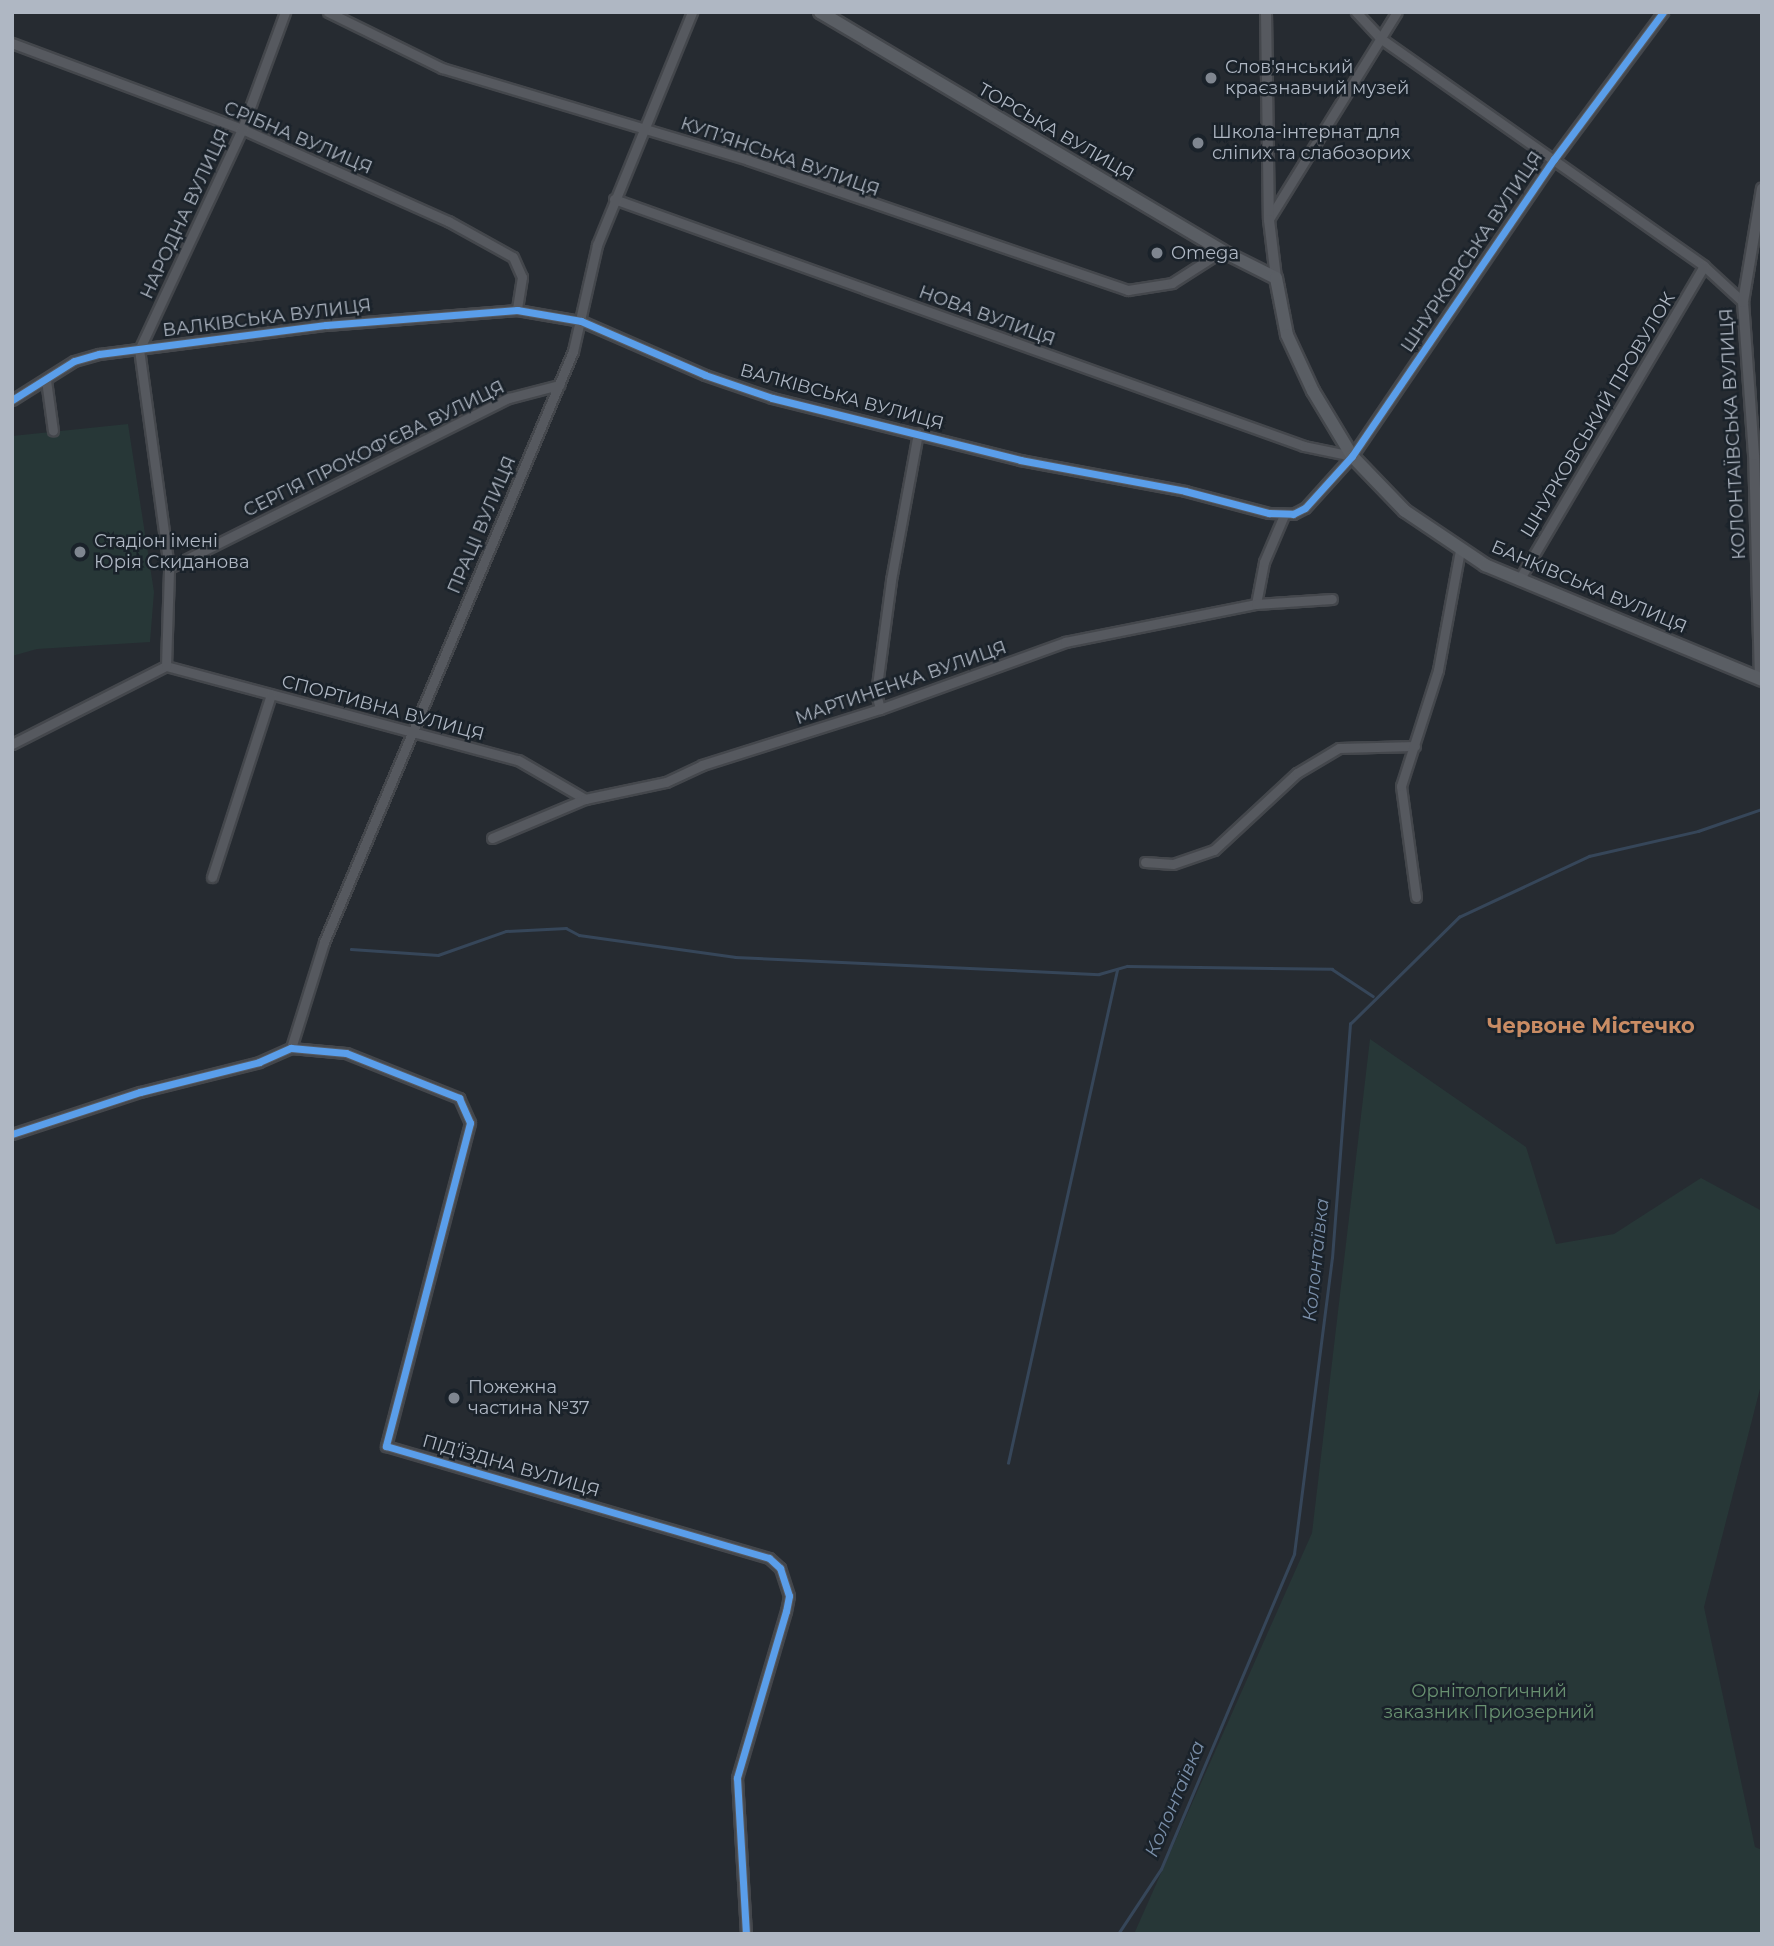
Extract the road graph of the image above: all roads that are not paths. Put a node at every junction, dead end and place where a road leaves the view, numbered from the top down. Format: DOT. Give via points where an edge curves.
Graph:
graph roads {
  1 [pos="285,12"];
  2 [pos="328,12"];
  3 [pos="692,12"];
  4 [pos="1266,12"];
  5 [pos="1356,12"];
  6 [pos="1397,12"];
  7 [pos="1663,12"];
  8 [pos="823,13"];
  9 [pos="1380,38"];
  10 [pos="12,43"];
  11 [pos="242,129"];
  12 [pos="645,129"];
  13 [pos="1554,159"];
  14 [pos="1762,190"];
  15 [pos="614,199"];
  16 [pos="1269,220"];
  17 [pos="1222,251"];
  18 [pos="1704,266"];
  19 [pos="1276,278"];
  20 [pos="1742,302"];
  21 [pos="517,310"];
  22 [pos="581,321"];
  23 [pos="139,350"];
  24 [pos="46,380"];
  25 [pos="559,385"];
  26 [pos="12,400"];
  27 [pos="53,431"];
  28 [pos="918,433"];
  29 [pos="1352,456"];
  30 [pos="1758,457"];
  31 [pos="1284,515"];
  32 [pos="1460,550"];
  33 [pos="169,568"];
  34 [pos="1519,580"];
  35 [pos="1332,599"];
  36 [pos="1256,604"];
  37 [pos="166,666"];
  38 [pos="1761,679"];
  39 [pos="271,694"];
  40 [pos="880,709"];
  41 [pos="415,731"];
  42 [pos="12,744"];
  43 [pos="1415,746"];
  44 [pos="585,799"];
  45 [pos="492,838"];
  46 [pos="1145,862"];
  47 [pos="212,877"];
  48 [pos="1416,897"];
  49 [pos="291,1048"];
  50 [pos="12,1134"];
  51 [pos="746,1934"];
  1 -- 11 [label="street, НАРОДНА ВУЛИЦЯ"];
  2 -- 12 [label="street, КУП’ЯНСЬКА ВУЛИЦЯ" via="442,68"];
  3 -- 12 [label="street, ПРАЦІ ВУЛИЦЯ"];
  4 -- 16 [label="street, БАНКІВСЬКА ВУЛИЦЯ"];
  5 -- 9 [label="street"];
  6 -- 9 [label="street"];
  7 -- 13 [label="street, ШНУРКОВСЬКА ВУЛИЦЯ"];
  8 -- 17 [label="main road, ТОРСЬКА ВУЛИЦЯ"];
  9 -- 13 [label="street"];
  9 -- 16 [label="street"];
  10 -- 11 [label="street, СРІБНА ВУЛИЦЯ"];
  11 -- 21 [label="street, СРІБНА ВУЛИЦЯ" via="448,221 513,257 522,277"];
  11 -- 23 [label="street, НАРОДНА ВУЛИЦЯ"];
  12 -- 15 [label="street, ПРАЦІ ВУЛИЦЯ"];
  12 -- 17 [label="street, КУП’ЯНСЬКА ВУЛИЦЯ" via="1128,290 1172,283"];
  13 -- 18 [label="street"];
  13 -- 29 [label="street, ШНУРКОВСЬКА ВУЛИЦЯ"];
  14 -- 20 [label="street, КОЛОНТАЇВСЬКА ВУЛИЦЯ"];
  15 -- 22 [label="street, ПРАЦІ ВУЛИЦЯ" via="597,245"];
  15 -- 29 [label="street, НОВА ВУЛИЦЯ" via="1304,446"];
  16 -- 19 [label="street, БАНКІВСЬКА ВУЛИЦЯ"];
  17 -- 19 [label="main road, ТОРСЬКА ВУЛИЦЯ"];
  18 -- 20 [label="street"];
  18 -- 34 [label="street, ШНУРКОВСЬКИЙ ПРОВУЛОК"];
  19 -- 29 [label="main road, БАНКІВСЬКА ВУЛИЦЯ" via="1287,335 1313,391"];
  20 -- 30 [label="street, КОЛОНТАЇВСЬКА ВУЛИЦЯ"];
  21 -- 22 [label="street, ВАЛКІВСЬКА ВУЛИЦЯ"];
  21 -- 23 [label="street, ВАЛКІВСЬКА ВУЛИЦЯ" via="326,326"];
  22 -- 25 [label="street, ПРАЦІ ВУЛИЦЯ"];
  22 -- 28 [label="street, ВАЛКІВСЬКА ВУЛИЦЯ" via="705,375 772,398"];
  23 -- 24 [label="street, ВАЛКІВСЬКА ВУЛИЦЯ" via="74,361"];
  23 -- 33 [label="street"];
  24 -- 26 [label="street, ВАЛКІВСЬКА ВУЛИЦЯ"];
  24 -- 27 [label="street"];
  25 -- 33 [label="street, СЕРГІЯ ПРОКОФ’ЄВА ВУЛИЦЯ" via="509,398"];
  25 -- 41 [label="street, ПРАЦІ ВУЛИЦЯ"];
  28 -- 31 [label="street, ВАЛКІВСЬКА ВУЛИЦЯ" via="1020,460"];
  28 -- 40 [label="street" via="889,592 876,693"];
  29 -- 31 [label="street, ШНУРКОВСЬКА ВУЛИЦЯ" via="1305,508"];
  29 -- 32 [label="main road, БАНКІВСЬКА ВУЛИЦЯ" via="1405,511"];
  30 -- 38 [label="street, КОЛОНТАЇВСЬКА ВУЛИЦЯ"];
  31 -- 36 [label="street" via="1264,562"];
  32 -- 34 [label="main road, БАНКІВСЬКА ВУЛИЦЯ"];
  32 -- 43 [label="street" via="1444,645"];
  33 -- 37 [label="street"];
  34 -- 38 [label="main road, БАНКІВСЬКА ВУЛИЦЯ"];
  35 -- 36 [label="street, МАРТИНЕНКА ВУЛИЦЯ"];
  36 -- 40 [label="street, МАРТИНЕНКА ВУЛИЦЯ" via="1065,642"];
  37 -- 39 [label="street, СПОРТИВНА ВУЛИЦЯ"];
  37 -- 42 [label="street"];
  39 -- 41 [label="street, СПОРТИВНА ВУЛИЦЯ"];
  39 -- 47 [label="street"];
  40 -- 44 [label="street, МАРТИНЕНКА ВУЛИЦЯ" via="702,765 666,782"];
  41 -- 44 [label="street, СПОРТИВНА ВУЛИЦЯ" via="519,760"];
  41 -- 49 [label="street, ПРАЦІ ВУЛИЦЯ" via="324,943"];
  43 -- 46 [label="street" via="1339,748 1297,773 1214,850 1173,864"];
  43 -- 48 [label="street" via="1401,786"];
  44 -- 45 [label="street, МАРТИНЕНКА ВУЛИЦЯ"];
  49 -- 50 [label="street" via="259,1062 141,1092"];
  49 -- 51 [label="street, ПІД’ЇЗДНА ВУЛИЦЯ" via="346,1053 459,1098 470,1123 386,1446 769,1558 780,1568 789,1596 786,1611 737,1778"];
}
